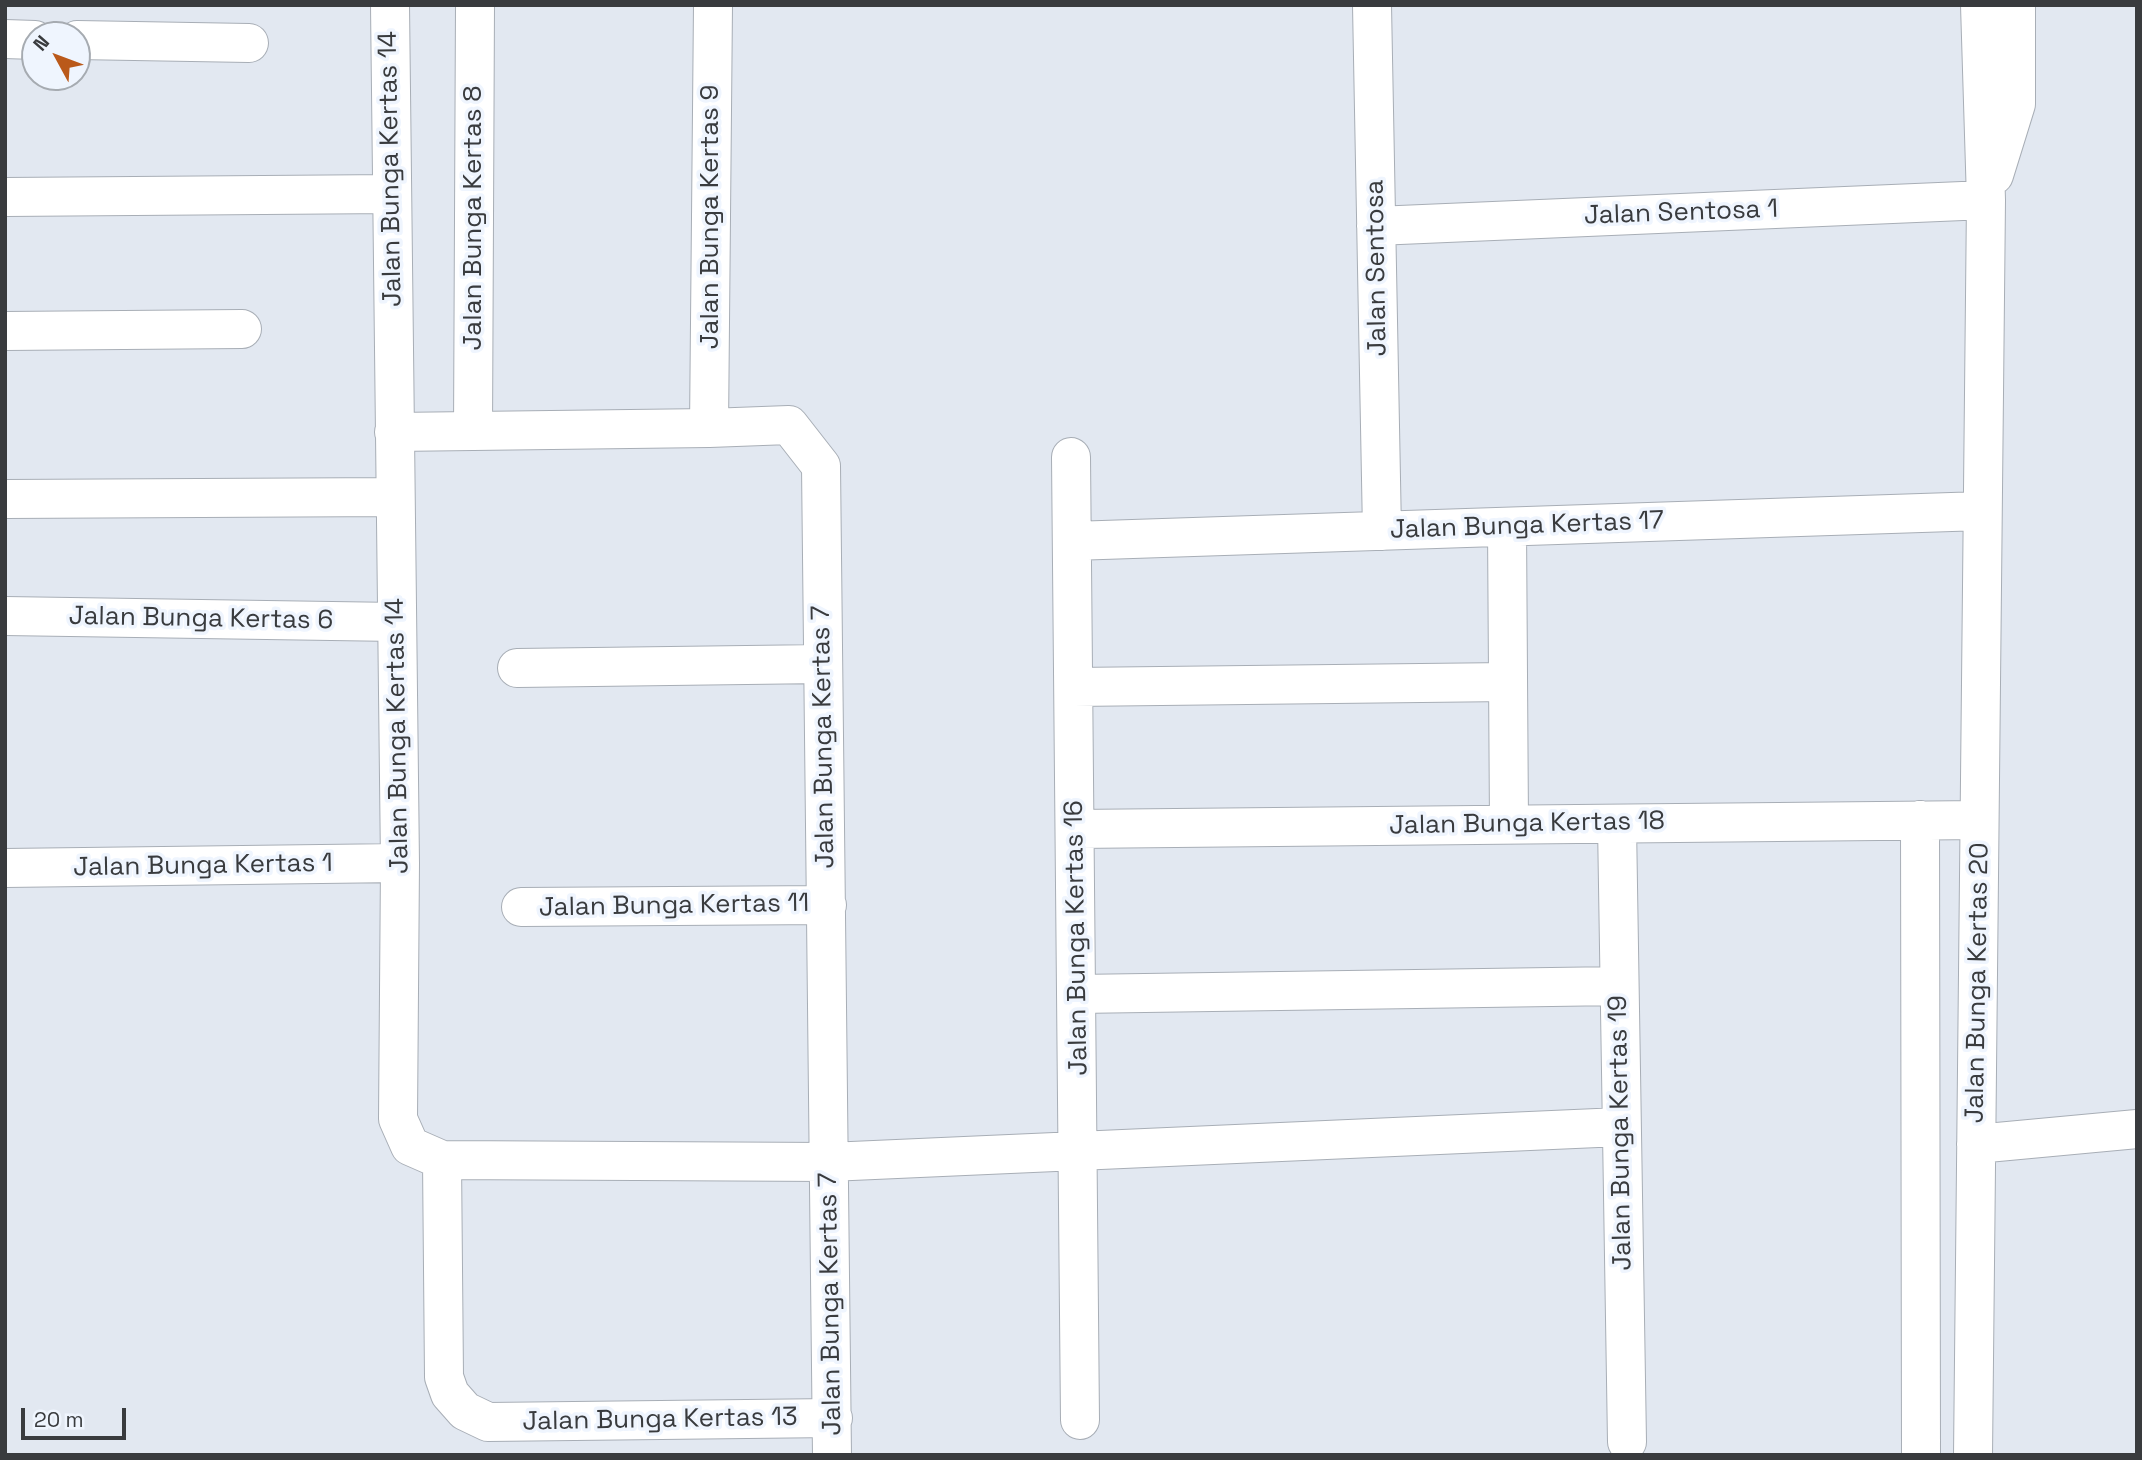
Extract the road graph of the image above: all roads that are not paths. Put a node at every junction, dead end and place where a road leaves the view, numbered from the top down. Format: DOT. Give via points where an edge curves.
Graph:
graph roads {
  1 [pos="390,5"];
  2 [pos="475,5"];
  3 [pos="713,5"];
  4 [pos="1372,5"];
  5 [pos="1980,5"];
  6 [pos="2016,5"];
  7 [pos="91,40"];
  8 [pos="249,43"];
  9 [pos="392,194"];
  10 [pos="5,197"];
  11 [pos="1986,200"];
  12 [pos="1376,226"];
  13 [pos="242,329"];
  14 [pos="5,331"];
  15 [pos="709,428"];
  16 [pos="473,431"];
  17 [pos="394,432"];
  18 [pos="1071,457"];
  19 [pos="395,497"];
  20 [pos="5,499"];
  21 [pos="1983,512"];
  22 [pos="1507,527"];
  23 [pos="1382,531"];
  24 [pos="1072,541"];
  25 [pos="5,616"];
  26 [pos="397,622"];
  27 [pos="823,664"];
  28 [pos="517,668"];
  29 [pos="1508,682"];
  30 [pos="1074,687"];
  31 [pos="1920,820"];
  32 [pos="1979,820"];
  33 [pos="1509,824"];
  34 [pos="1617,824"];
  35 [pos="1076,829"];
  36 [pos="400,863"];
  37 [pos="5,868"];
  38 [pos="827,905"];
  39 [pos="521,907"];
  40 [pos="1619,986"];
  41 [pos="1077,994"];
  42 [pos="1620,1127"];
  43 [pos="2137,1129"];
  44 [pos="1976,1144"];
  45 [pos="1079,1151"];
  46 [pos="442,1160"];
  47 [pos="830,1162"];
  48 [pos="1080,1420"];
  49 [pos="832,1436"];
  50 [pos="1627,1442"];
  51 [pos="1921,1455"];
  52 [pos="1972,1455"];
  1 -- 9 [label="street, Jalan Bunga Kertas 14"];
  2 -- 16 [label="street, Jalan Bunga Kertas 8"];
  3 -- 15 [label="street, Jalan Bunga Kertas 9"];
  4 -- 12 [label="street, Jalan Sentosa"];
  5 -- 11 [label="street"];
  6 -- 11 [label="street" via="2016,104"];
  7 -- 8 [label="street"];
  9 -- 10 [label="street"];
  9 -- 17 [label="street, Jalan Bunga Kertas 14"];
  11 -- 12 [label="street, Jalan Sentosa 1"];
  11 -- 21 [label="street, Jalan Bunga Kertas 20"];
  12 -- 23 [label="street, Jalan Sentosa"];
  13 -- 14 [label="street"];
  15 -- 16 [label="street, Jalan Bunga Kertas 7"];
  15 -- 27 [label="street, Jalan Bunga Kertas 7" via="789,425 821,466"];
  16 -- 17 [label="street, Jalan Bunga Kertas 7"];
  17 -- 19 [label="street, Jalan Bunga Kertas 14"];
  18 -- 24 [label="street, Jalan Bunga Kertas 16"];
  19 -- 20 [label="street"];
  19 -- 26 [label="street, Jalan Bunga Kertas 14"];
  21 -- 22 [label="street, Jalan Bunga Kertas 17"];
  21 -- 32 [label="street, Jalan Bunga Kertas 20"];
  22 -- 23 [label="street, Jalan Bunga Kertas 17"];
  22 -- 29 [label="street"];
  23 -- 24 [label="street, Jalan Bunga Kertas 17"];
  24 -- 30 [label="street, Jalan Bunga Kertas 16"];
  25 -- 26 [label="street, Jalan Bunga Kertas 6"];
  26 -- 36 [label="street, Jalan Bunga Kertas 14"];
  27 -- 28 [label="street"];
  27 -- 38 [label="street, Jalan Bunga Kertas 7"];
  29 -- 30 [label="street"];
  29 -- 33 [label="street"];
  30 -- 35 [label="street, Jalan Bunga Kertas 16"];
  31 -- 32 [label="street, Jalan Bunga Kertas 18"];
  31 -- 34 [label="street, Jalan Bunga Kertas 18"];
  31 -- 51 [label="street"];
  32 -- 44 [label="street, Jalan Bunga Kertas 20"];
  33 -- 34 [label="street, Jalan Bunga Kertas 18"];
  33 -- 35 [label="street, Jalan Bunga Kertas 18"];
  34 -- 40 [label="street, Jalan Bunga Kertas 19"];
  35 -- 41 [label="street, Jalan Bunga Kertas 16"];
  36 -- 37 [label="street, Jalan Bunga Kertas 1"];
  36 -- 46 [label="street, Jalan Bunga Kertas 14" via="398,1119 410,1146"];
  38 -- 39 [label="street, Jalan Bunga Kertas 11"];
  38 -- 47 [label="street, Jalan Bunga Kertas 7"];
  40 -- 41 [label="street"];
  40 -- 42 [label="street, Jalan Bunga Kertas 19"];
  41 -- 45 [label="street, Jalan Bunga Kertas 16"];
  42 -- 45 [label="street"];
  42 -- 50 [label="street, Jalan Bunga Kertas 19"];
  43 -- 44 [label="street"];
  44 -- 52 [label="street, Jalan Bunga Kertas 20"];
  45 -- 47 [label="street"];
  45 -- 48 [label="street, Jalan Bunga Kertas 16"];
  46 -- 47 [label="street"];
  46 -- 49 [label="street, Jalan Bunga Kertas 13" via="444,1377 450,1394 465,1411 488,1422"];
  47 -- 49 [label="street, Jalan Bunga Kertas 7"];
}
